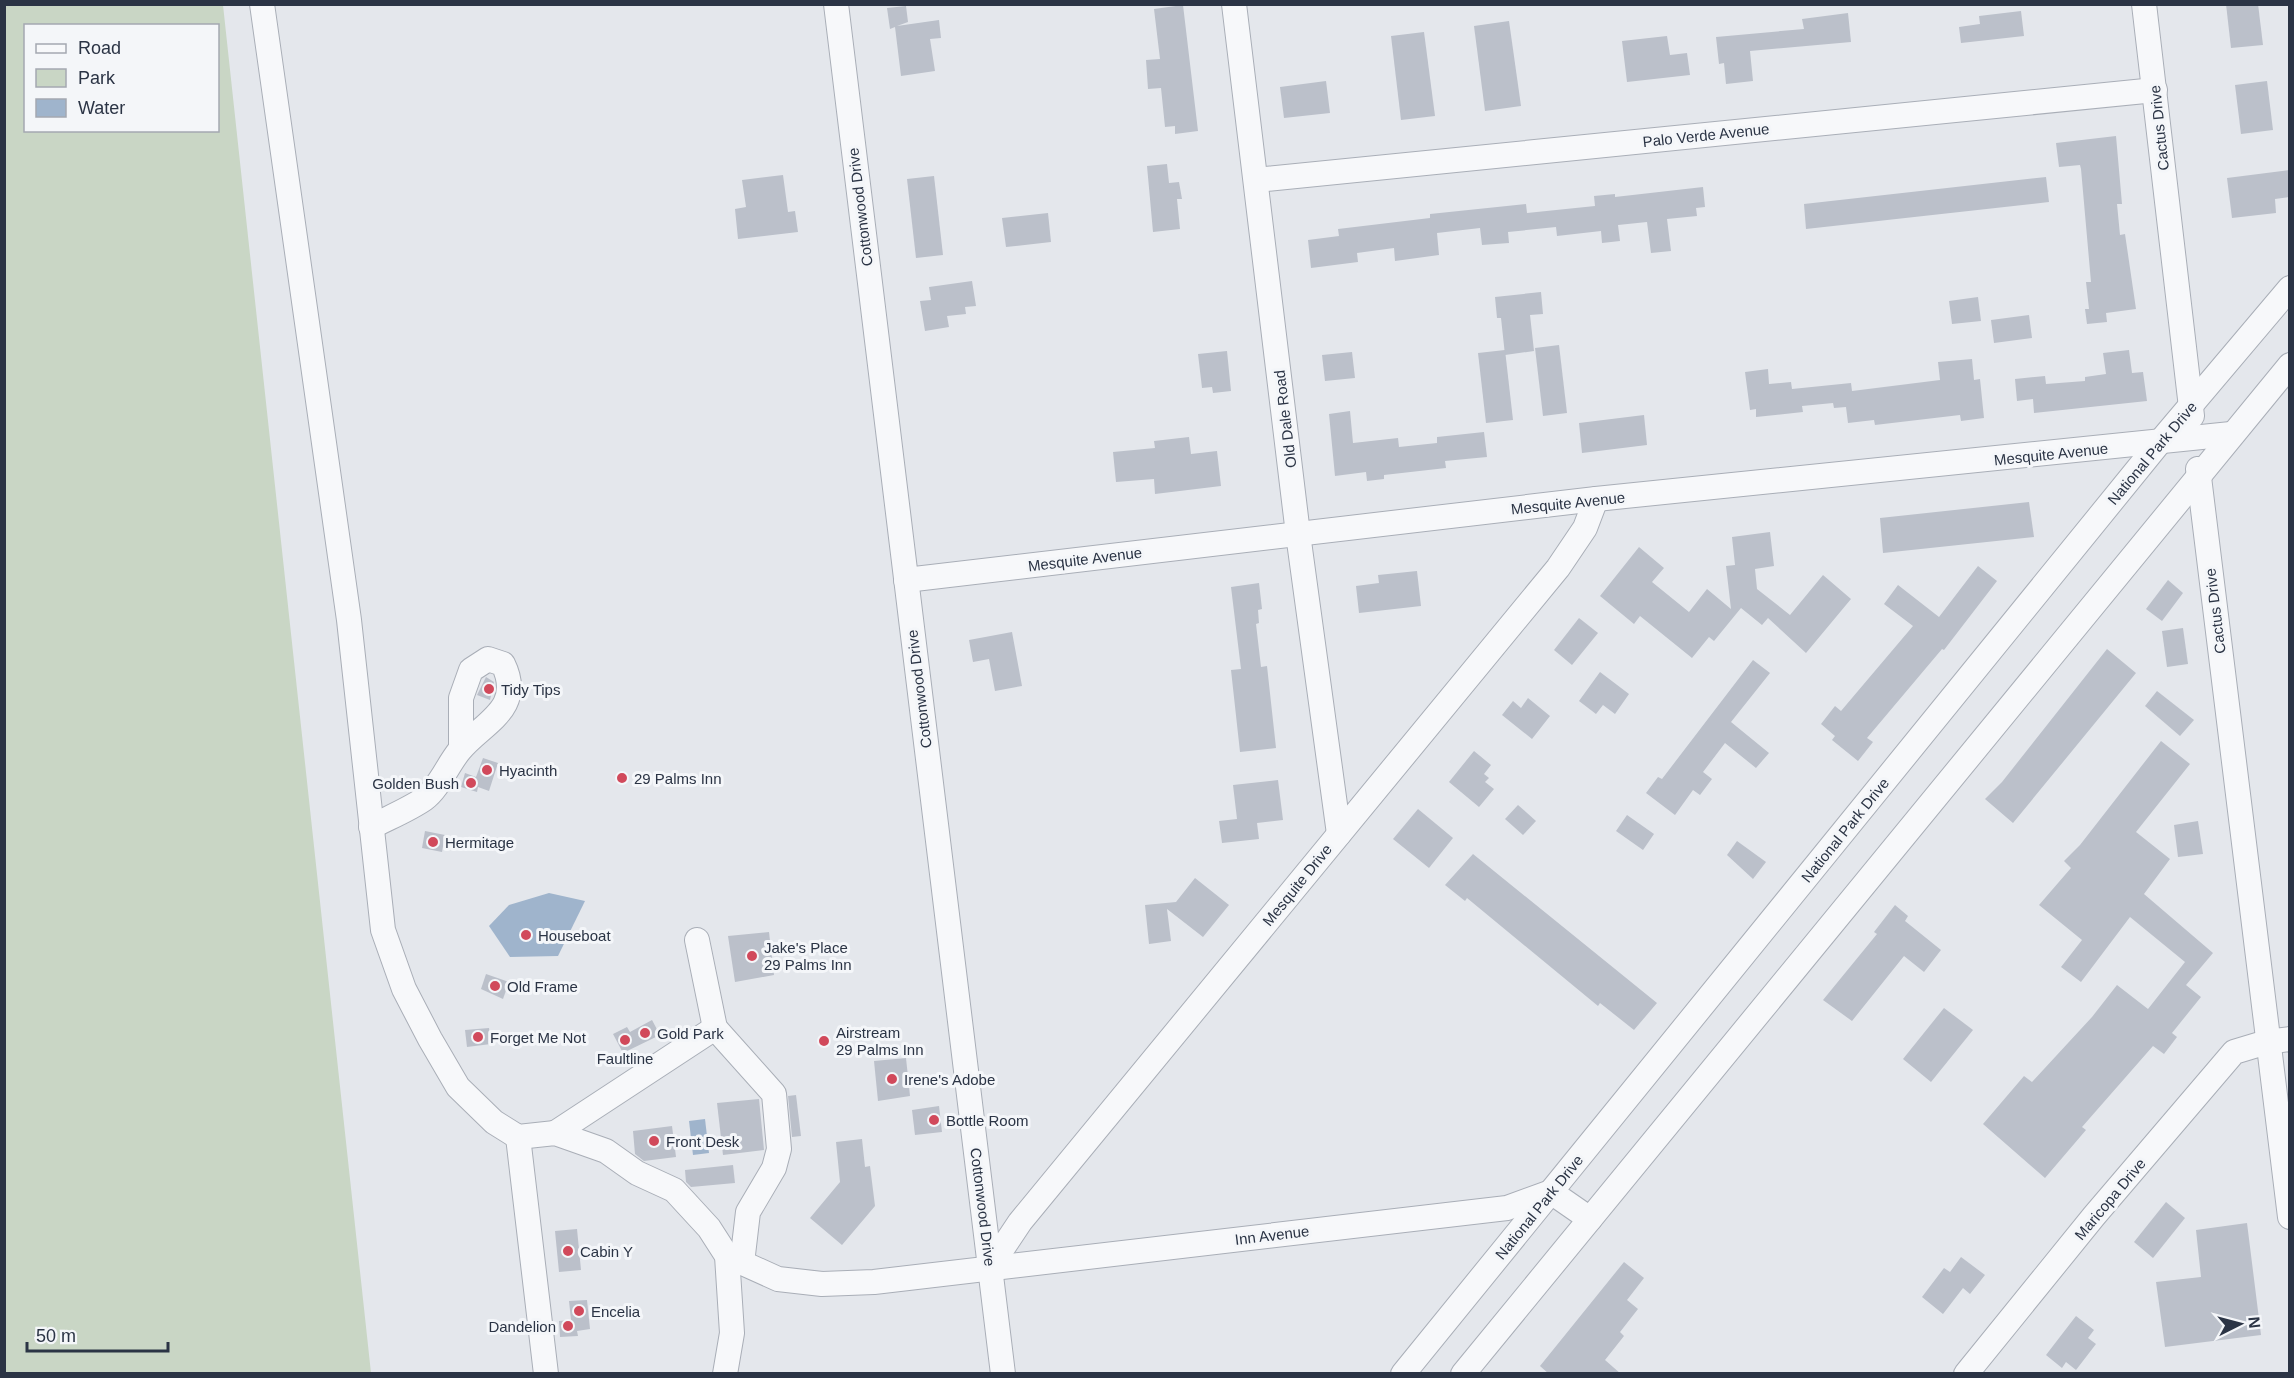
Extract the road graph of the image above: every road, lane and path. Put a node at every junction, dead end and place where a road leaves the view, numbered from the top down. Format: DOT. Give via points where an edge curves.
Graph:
graph roads {
  1 [pos="262,4"];
  2 [pos="836,4"];
  3 [pos="1234,4"];
  4 [pos="2144,4"];
  5 [pos="2155,90"];
  6 [pos="1256,180"];
  7 [pos="2289,288"];
  8 [pos="2289,365"];
  9 [pos="2190,407"];
  10 [pos="2231,434"];
  11 [pos="2194,438"];
  12 [pos="2159,443"];
  13 [pos="2199,477"];
  14 [pos="1596,499"];
  15 [pos="1298,534"];
  16 [pos="906,580"];
  17 [pos="461,748"];
  18 [pos="371,827"];
  19 [pos="1339,834"];
  20 [pos="697,940"];
  21 [pos="715,1028"];
  22 [pos="2278,1040"];
  23 [pos="555,1133"];
  24 [pos="518,1137"];
  25 [pos="1551,1192"];
  26 [pos="2289,1216"];
  27 [pos="1590,1219"];
  28 [pos="735,1259"];
  29 [pos="990,1267"];
  30 [pos="1994,1340"];
  31 [pos="546,1374"];
  32 [pos="725,1374"];
  33 [pos="1003,1374"];
  34 [pos="1403,1374"];
  35 [pos="1463,1374"];
  36 [pos="1966,1374"];
  37 [pos="1978,1374"];
  1 -- 18 [label="street" via="347,608"];
  2 -- 16 [label="street, Cottonwood Drive"];
  3 -- 6 [label="street, Old Dale Road"];
  4 -- 5 [label="street, Cactus Drive"];
  5 -- 6 [label="street, Palo Verde Avenue"];
  5 -- 9 [label="street, Cactus Drive"];
  6 -- 15 [label="street, Old Dale Road"];
  7 -- 9 [label="street, National Park Drive"];
  8 -- 10 [label="street"];
  9 -- 11 [label="street, Cactus Drive"];
  9 -- 12 [label="street, National Park Drive"];
  10 -- 11 [label="street, Mesquite Avenue"];
  10 -- 13 [label="street"];
  11 -- 12 [label="street, Mesquite Avenue"];
  11 -- 13 [label="street, Cactus Drive"];
  12 -- 14 [label="street, Mesquite Avenue"];
  12 -- 25 [label="street, National Park Drive"];
  13 -- 22 [label="street, Cactus Drive"];
  13 -- 27 [label="street"];
  14 -- 15 [label="street, Mesquite Avenue"];
  14 -- 19 [label="street, Mesquite Drive" via="1585,528 1558,568"];
  15 -- 16 [label="street, Mesquite Avenue"];
  15 -- 19 [label="street, Old Dale Road"];
  16 -- 29 [label="street, Cottonwood Drive"];
  17 -- 18 [label="street" via="426,797"];
  18 -- 24 [label="street" via="382,930 404,989 459,1087 494,1122"];
  19 -- 29 [label="street, Mesquite Drive" via="1020,1222"];
  20 -- 21 [label="street"];
  21 -- 23 [label="street"];
  21 -- 28 [label="street" via="774,1094 779,1149 774,1168 748,1212"];
  22 -- 26 [label="street, Cactus Drive"];
  22 -- 30 [label="street, Maricopa Drive" via="2234,1052"];
  23 -- 24 [label="street"];
  23 -- 28 [label="street" via="606,1151 637,1173 674,1190"];
  24 -- 31 [label="street"];
  25 -- 27 [label="street"];
  25 -- 29 [label="street, Inn Avenue" via="1506,1208"];
  25 -- 34 [label="street, National Park Drive"];
  27 -- 35 [label="street"];
  28 -- 29 [label="street, Inn Avenue" via="778,1279 822,1284 874,1282"];
  28 -- 32 [label="street" via="732,1333"];
  29 -- 33 [label="street, Cottonwood Drive"];
  30 -- 36 [label="street, Maricopa Drive"];
  30 -- 37 [label="street"];
}
